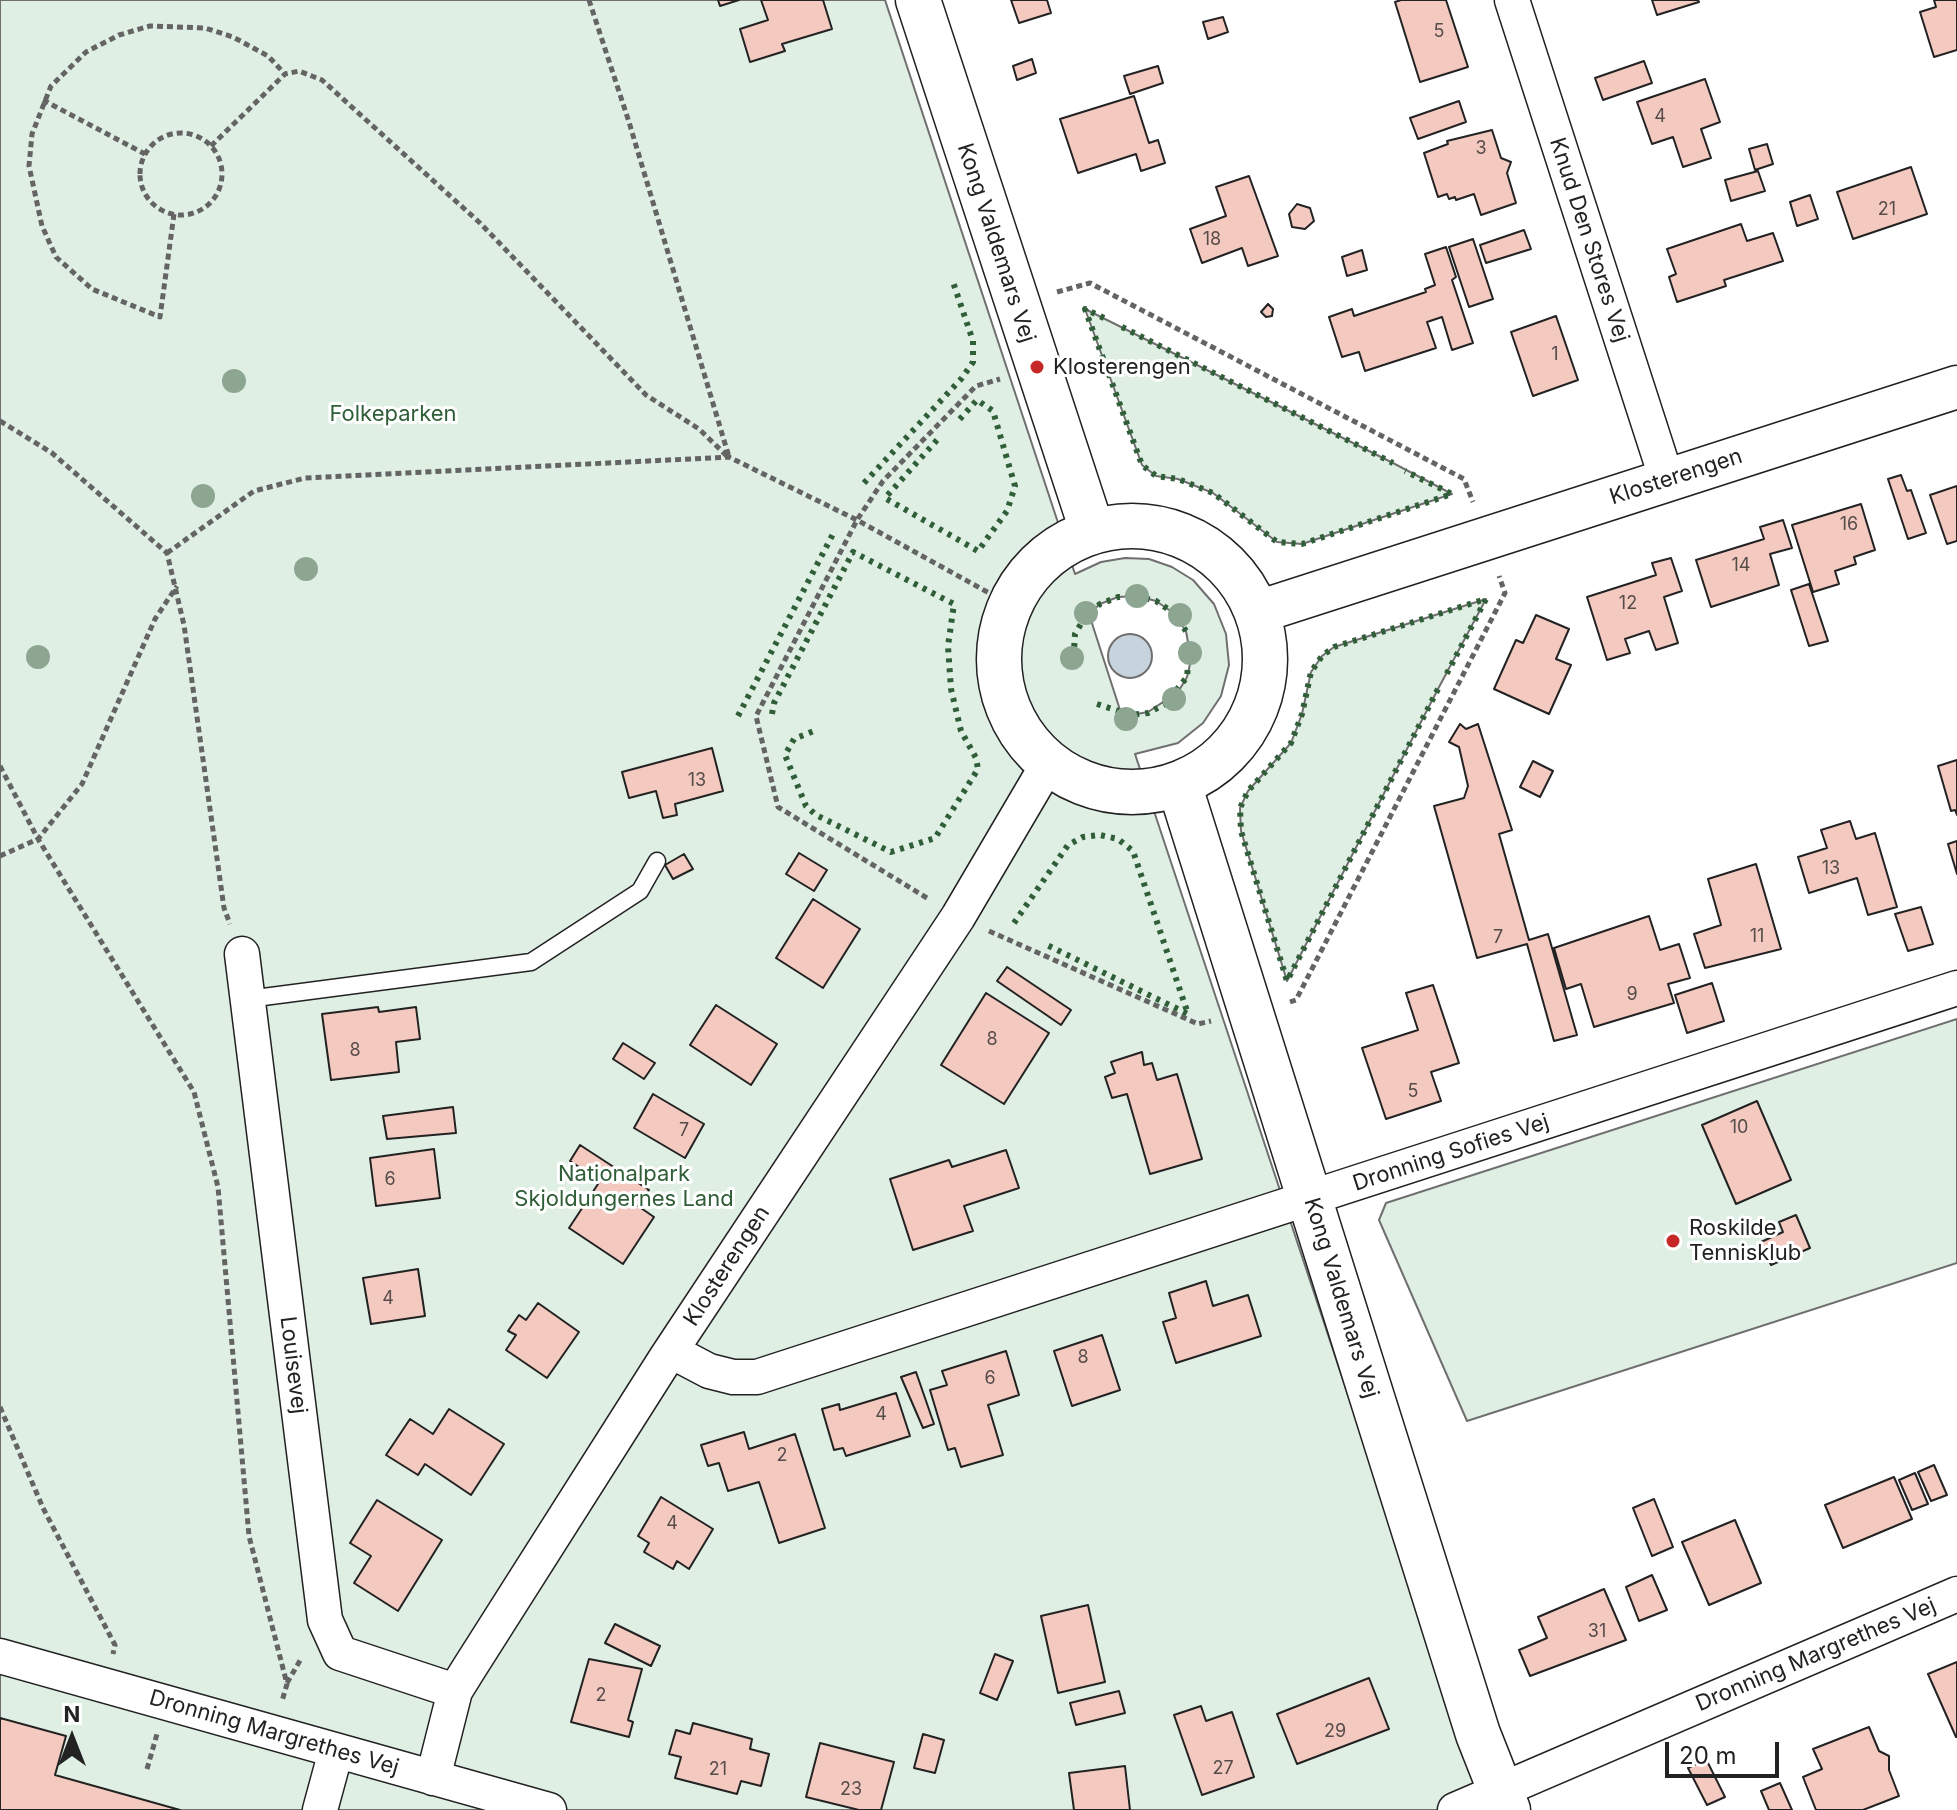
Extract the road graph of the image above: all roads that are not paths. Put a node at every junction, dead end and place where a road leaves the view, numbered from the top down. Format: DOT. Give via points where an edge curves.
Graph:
graph roads {
  1 [pos="918,0"];
  2 [pos="1512,0"];
  3 [pos="1957,387"];
  4 [pos="1667,480"];
  5 [pos="1092,530"];
  6 [pos="1258,612"];
  7 [pos="1048,764"];
  8 [pos="1179,784"];
  9 [pos="657,861"];
  10 [pos="242,954"];
  11 [pos="1957,988"];
  12 [pos="248,999"];
  13 [pos="1310,1199"];
  14 [pos="671,1351"];
  15 [pos="1957,1594"];
  16 [pos="0,1656"];
  17 [pos="455,1691"];
  18 [pos="336,1751"];
  19 [pos="433,1778"];
  20 [pos="1504,1801"];
  21 [pos="320,1810"];
  22 [pos="549,1810"];
  23 [pos="1455,1810"];
  1 -- 5 [label="main road, Kong Valdemars Vej"];
  2 -- 4 [label="street, Knud Den Stores Vej"];
  3 -- 4 [label="street, Klosterengen"];
  4 -- 6 [label="street, Klosterengen"];
  5 -- 6 [label="main road" via="1133,524 1172,531 1197,543 1238,576"];
  5 -- 7 [label="main road" via="1058,546 1029,571 1009,604 998,646 1001,690 1018,731"];
  6 -- 8 [label="main road" via="1266,653 1261,695 1244,733 1215,764"];
  7 -- 8 [label="main road" via="1077,782 1110,791 1145,792"];
  7 -- 14 [label="street, Klosterengen" via="958,917"];
  8 -- 13 [label="main road, Kong Valdemars Vej"];
  9 -- 12 [label="lane" via="640,891 531,962"];
  10 -- 12 [label="street, Louisevej"];
  11 -- 13 [label="street, Dronning Sofies Vej"];
  12 -- 17 [label="street, Louisevej" via="325,1620 340,1653"];
  13 -- 14 [label="street, Dronning Sofies Vej" via="757,1377 709,1371"];
  13 -- 20 [label="main road, Kong Valdemars Vej" via="1478,1734"];
  14 -- 17 [label="street, Klosterengen"];
  15 -- 20 [label="street, Dronning Margrethes Vej"];
  16 -- 18 [label="street, Dronning Margrethes Vej"];
  17 -- 19 [label="street, Klosterengen"];
  18 -- 19 [label="street, Dronning Margrethes Vej"];
  18 -- 21 [label="street"];
  19 -- 22 [label="street, Dronning Margrethes Vej"];
  20 -- 23 [label="street, Dronning Margrethes Vej"];
}
